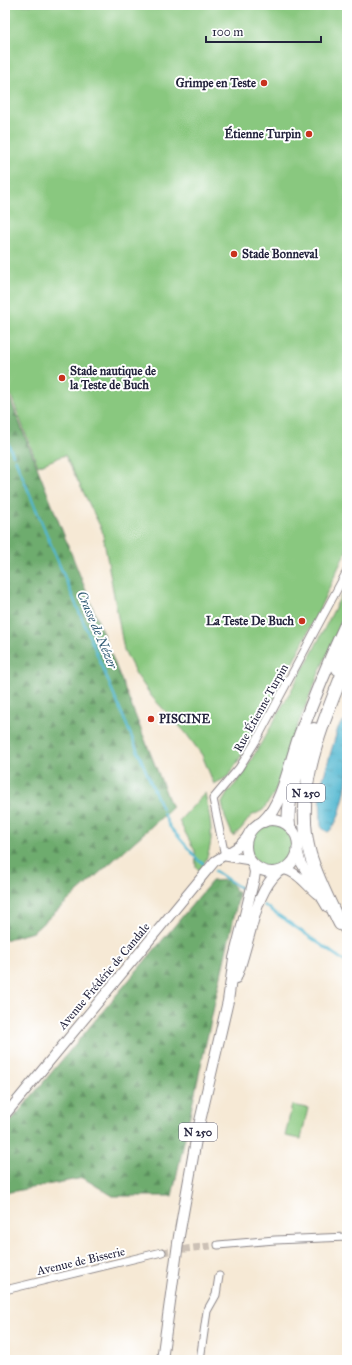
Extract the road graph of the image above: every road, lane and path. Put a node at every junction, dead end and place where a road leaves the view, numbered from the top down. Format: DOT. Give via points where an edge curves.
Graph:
graph roads {
  1 [pos="347,571"];
  2 [pos="347,622"];
  3 [pos="347,650"];
  4 [pos="347,662"];
  5 [pos="264,821"];
  6 [pos="289,825"];
  7 [pos="247,837"];
  8 [pos="297,848"];
  9 [pos="225,856"];
  10 [pos="252,862"];
  11 [pos="281,870"];
  12 [pos="320,896"];
  13 [pos="344,928"];
  14 [pos="228,1001"];
  15 [pos="5,1115"];
  16 [pos="347,1237"];
  17 [pos="218,1245"];
  18 [pos="162,1252"];
  19 [pos="219,1276"];
  20 [pos="5,1290"];
  21 [pos="162,1360"];
  22 [pos="200,1360"];
  1 -- 9 [label="street, Rue Étienne Turpin" via="256,741 239,768 213,799"];
  2 -- 5 [label="highway, N 250" via="309,710 274,809"];
  3 -- 6 [label="highway, N 250" via="322,708 298,776 289,806"];
  4 -- 13 [label="highway, N 250" via="318,741 310,769 305,804 306,836 310,854"];
  5 -- 6 [label="main road" via="272,819"];
  5 -- 7 [label="main road, N 250" via="252,829"];
  6 -- 8 [label="main road, N 250" via="297,840"];
  7 -- 9 [label="street, Avenue Frédéric de Candale"];
  7 -- 10 [label="main road, N 250" via="246,849"];
  8 -- 11 [label="main road, N 250" via="292,862"];
  8 -- 12 [label="street" via="301,863"];
  9 -- 10 [label="street"];
  9 -- 15 [label="street, Avenue Frédéric de Candale" via="215,861"];
  10 -- 11 [label="main road" via="265,871"];
  10 -- 14 [label="main road, N 250" via="254,879 234,958"];
  11 -- 12 [label="street" via="297,875"];
  11 -- 14 [label="main road, N 250" via="273,876 260,899"];
  12 -- 13 [label="street"];
  14 -- 21 [label="main road, N 250" via="194,1150"];
  16 -- 17 [label="street"];
  18 -- 20 [label="street, Avenue de Bisserie"];
  19 -- 22 [label="street" via="216,1295 206,1311"];
}
